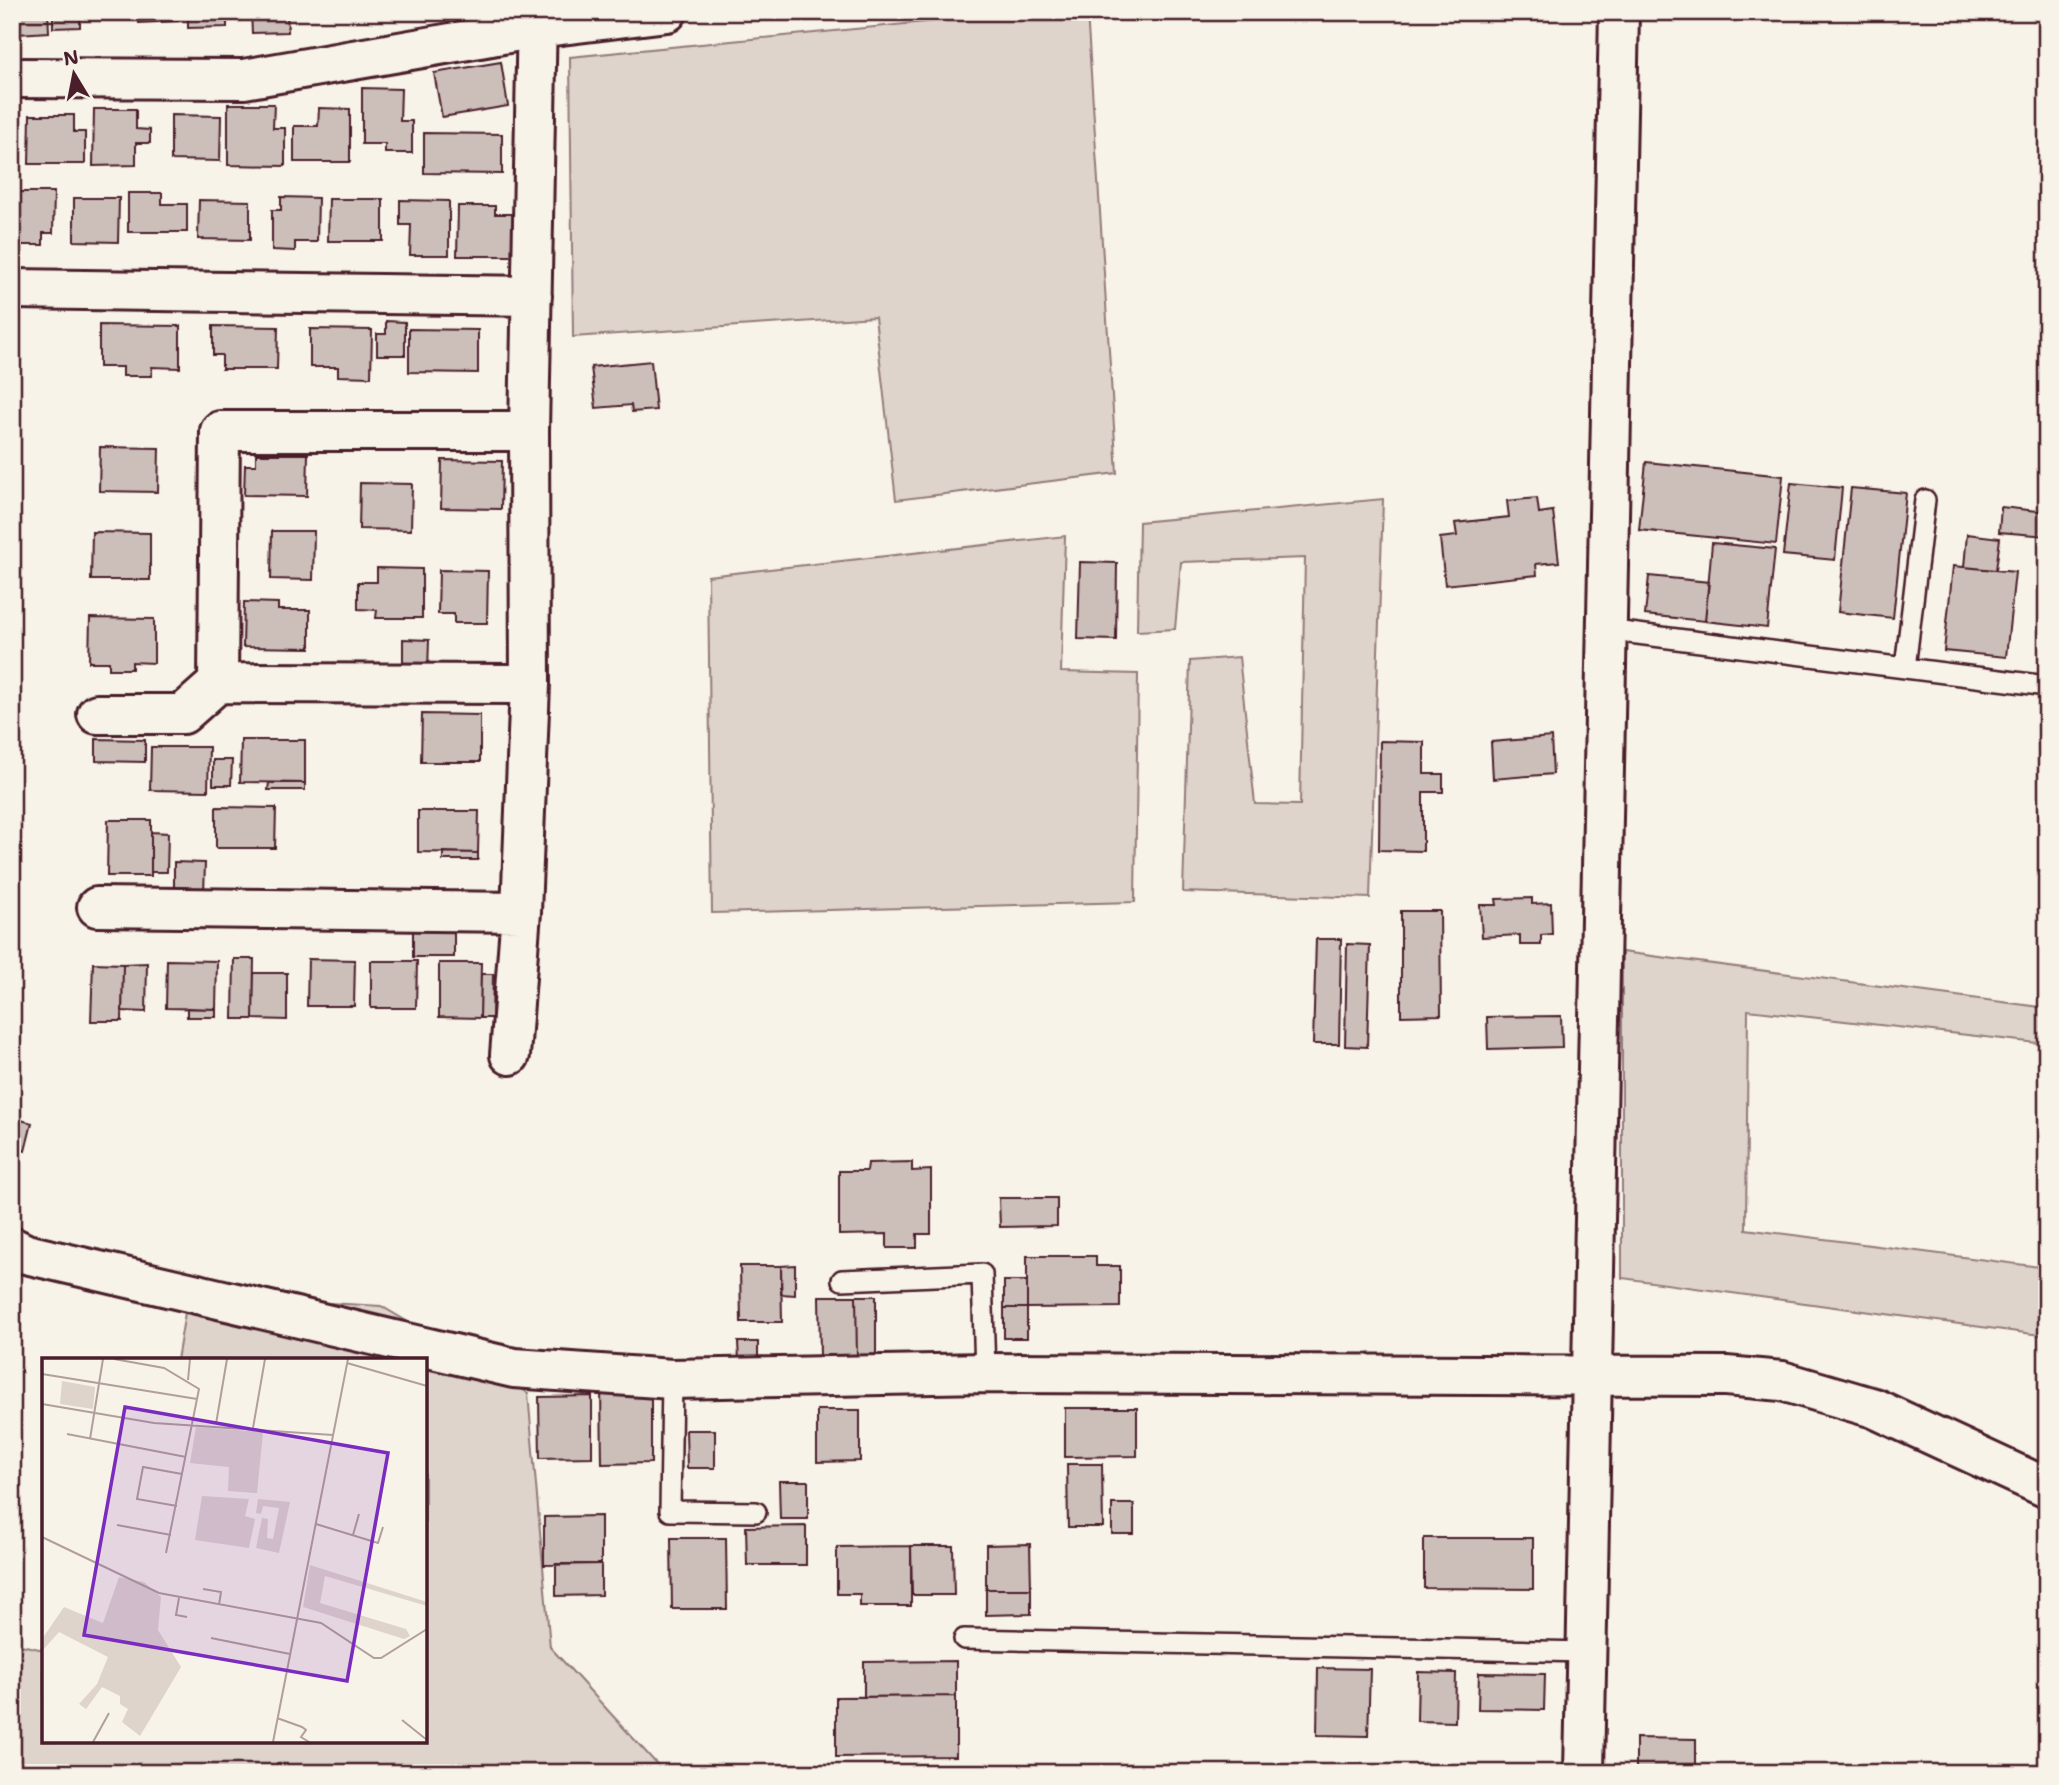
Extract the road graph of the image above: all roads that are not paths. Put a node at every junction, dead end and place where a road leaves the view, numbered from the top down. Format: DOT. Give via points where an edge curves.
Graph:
graph roads {
  1 [pos="667,12"];
  2 [pos="1619,12"];
  3 [pos="537,20"];
  4 [pos="12,78"];
  5 [pos="12,289"];
  6 [pos="532,296"];
  7 [pos="529,431"];
  8 [pos="1925,500"];
  9 [pos="1606,631"];
  10 [pos="1905,668"];
  11 [pos="218,683"];
  12 [pos="530,684"];
  13 [pos="2047,686"];
  14 [pos="97,714"];
  15 [pos="97,907"];
  16 [pos="521,912"];
  17 [pos="510,1055"];
  18 [pos="12,1247"];
  19 [pos="842,1280"];
  20 [pos="985,1373"];
  21 [pos="1590,1377"];
  22 [pos="672,1379"];
  23 [pos="2047,1488"];
  24 [pos="756,1512"];
  25 [pos="964,1639"];
  26 [pos="1588,1653"];
  27 [pos="1584,1773"];
  1 -- 3 [label="street"];
  2 -- 9 [label="street"];
  3 -- 4 [label="street" via="244,79"];
  3 -- 6 [label="street"];
  5 -- 6 [label="street"];
  6 -- 7 [label="street"];
  7 -- 11 [label="street" via="220,432"];
  7 -- 12 [label="street"];
  8 -- 10 [label="lane"];
  9 -- 10 [label="lane"];
  9 -- 21 [label="street"];
  10 -- 13 [label="lane"];
  11 -- 12 [label="street"];
  11 -- 14 [label="street" via="183,714"];
  12 -- 16 [label="street"];
  15 -- 16 [label="street"];
  16 -- 17 [label="street"];
  18 -- 22 [label="street" via="26,1254 514,1368"];
  19 -- 20 [label="lane" via="982,1274"];
  20 -- 21 [label="street"];
  20 -- 22 [label="street"];
  21 -- 23 [label="street" via="1726,1376 1782,1381 1874,1408"];
  21 -- 26 [label="street"];
  22 -- 24 [label="lane" via="670,1511"];
  25 -- 26 [label="lane"];
  26 -- 27 [label="street"];
}
